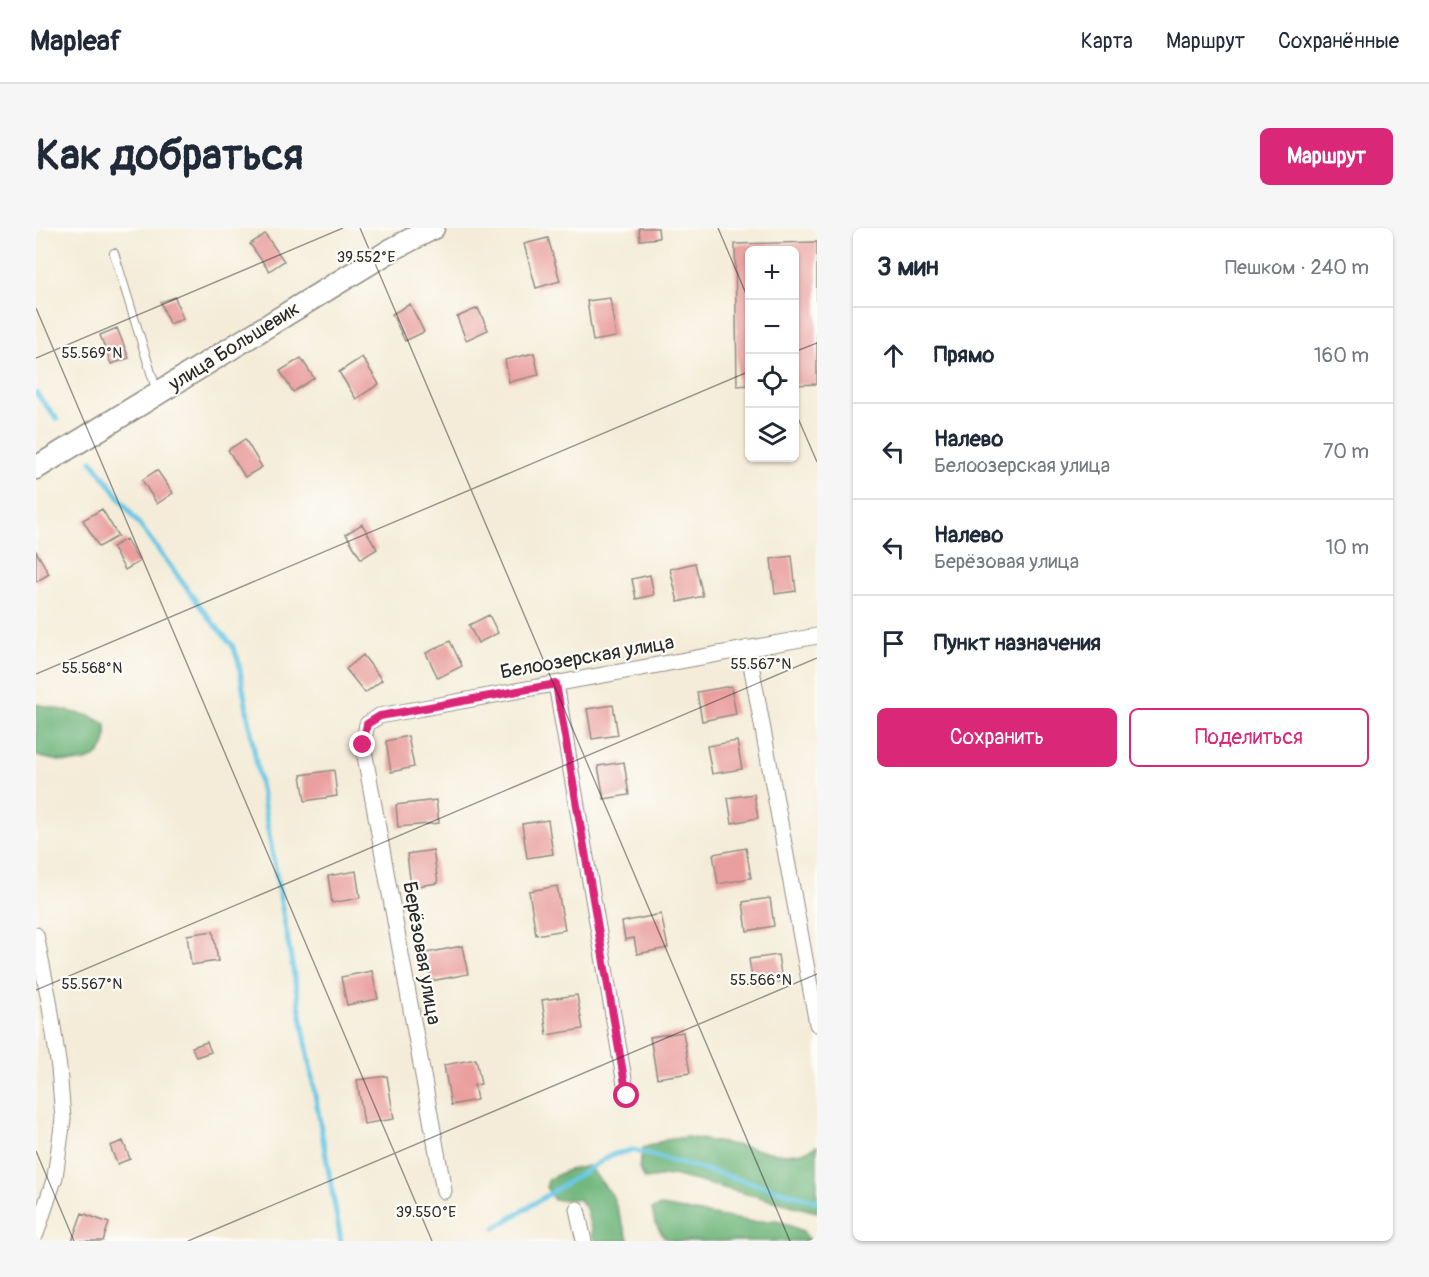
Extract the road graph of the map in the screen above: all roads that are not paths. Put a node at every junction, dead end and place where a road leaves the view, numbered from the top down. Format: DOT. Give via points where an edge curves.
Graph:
graph roads {
  1 [pos="433,228"];
  2 [pos="114,253"];
  3 [pos="158,393"];
  4 [pos="36,468"];
  5 [pos="817,636"];
  6 [pos="748,648"];
  7 [pos="556,684"];
  8 [pos="367,724"];
  9 [pos="36,935"];
  10 [pos="817,1024"];
  11 [pos="627,1096"];
  12 [pos="444,1191"];
  13 [pos="577,1209"];
  14 [pos="36,1234"];
  15 [pos="584,1241"];
  1 -- 3 [label="main road, улица Большевик"];
  2 -- 3 [label="lane"];
  3 -- 4 [label="main road, улица Большевик"];
  5 -- 6 [label="street, Белоозерская улица"];
  6 -- 7 [label="street, Белоозерская улица"];
  6 -- 10 [label="street"];
  7 -- 8 [label="street, Белоозерская улица" via="380,716"];
  7 -- 11 [label="street"];
  8 -- 12 [label="street, Берёзовая улица" via="363,745"];
  9 -- 14 [label="street" via="58,1056 63,1119 55,1176"];
  13 -- 15 [label="street"];
}
